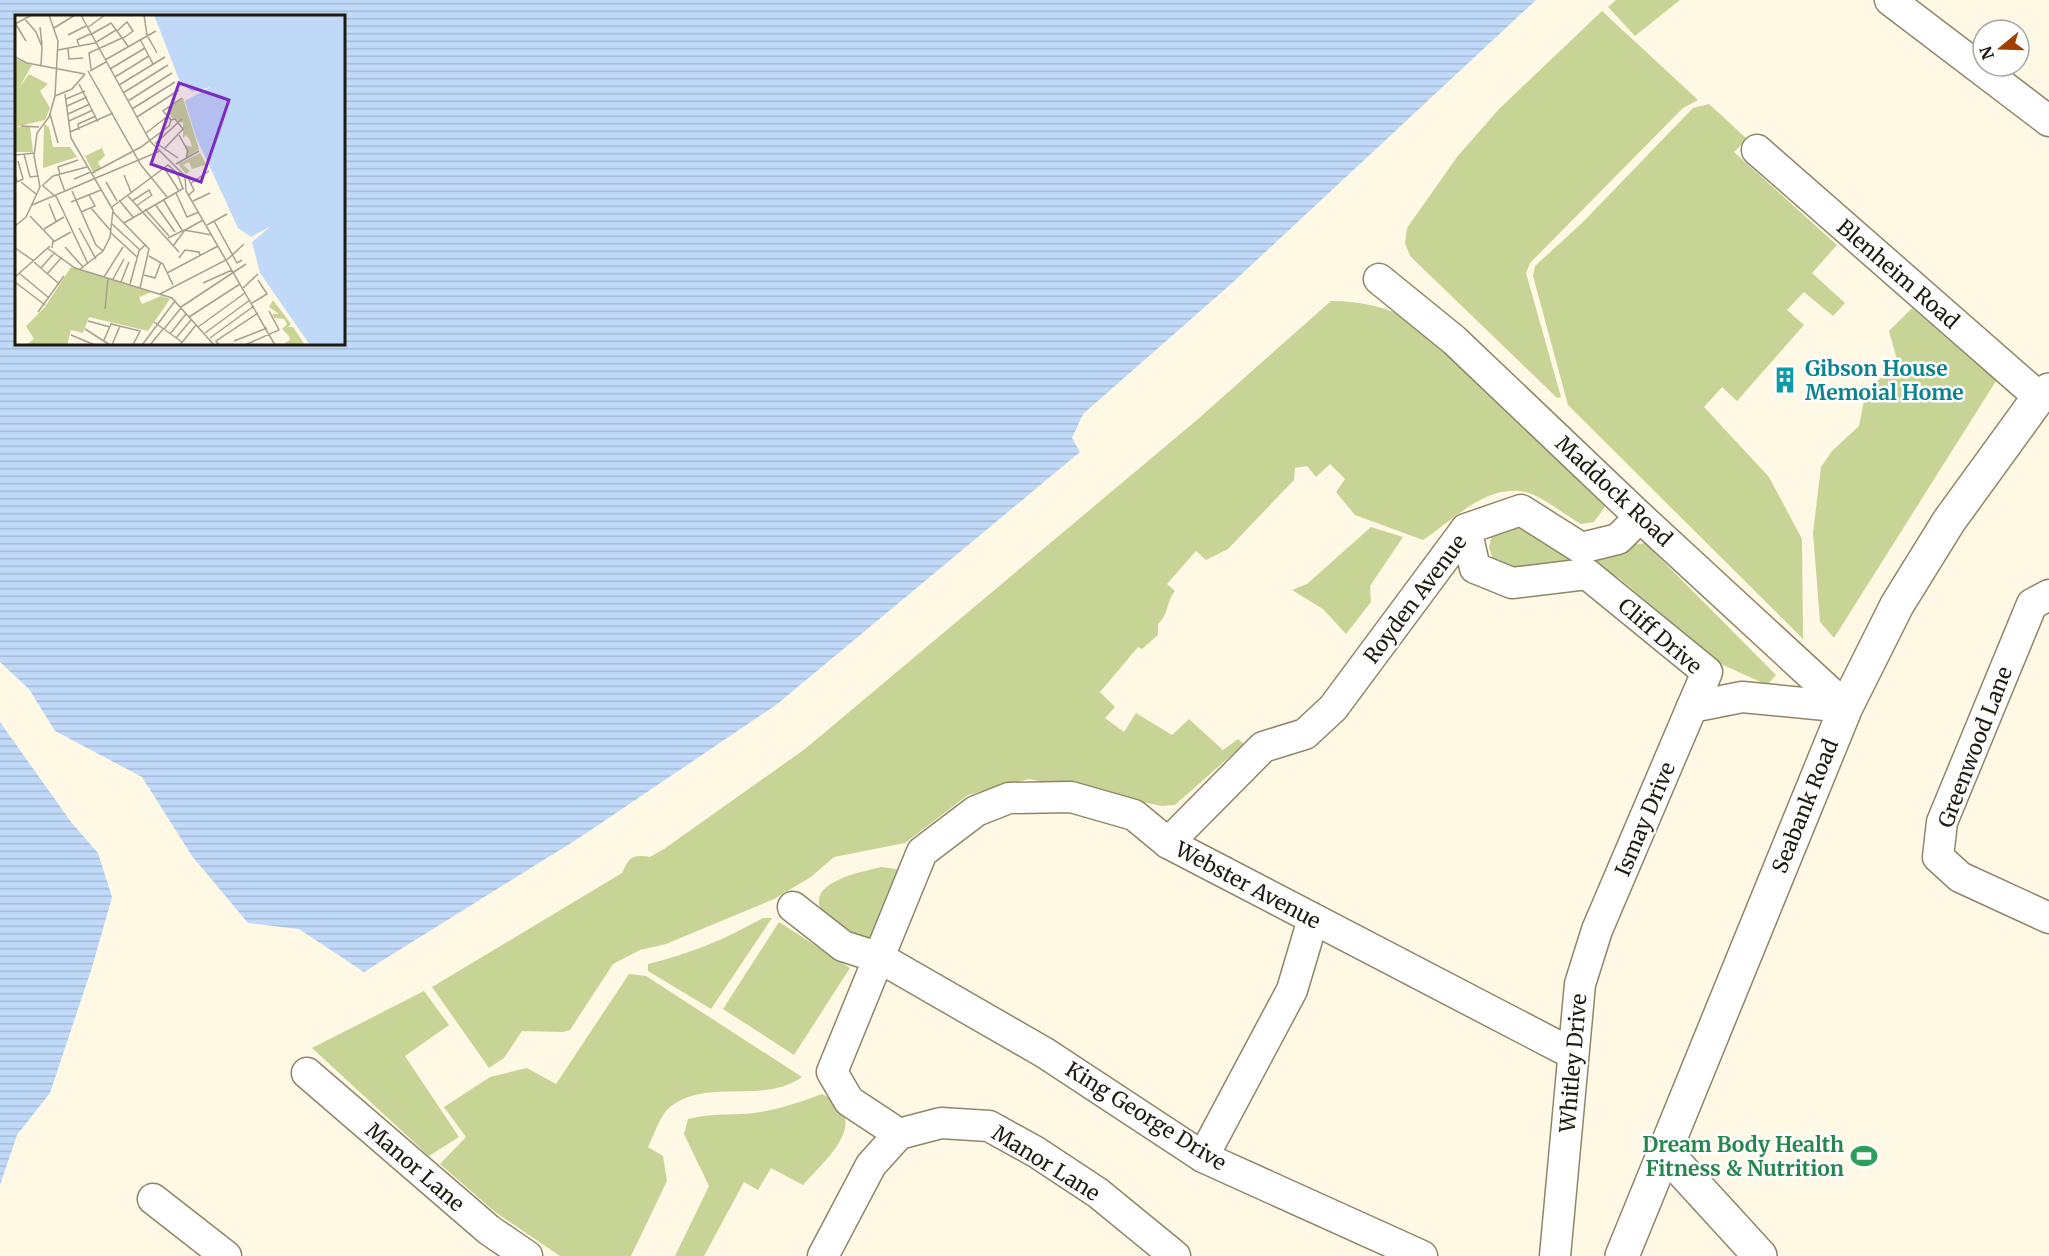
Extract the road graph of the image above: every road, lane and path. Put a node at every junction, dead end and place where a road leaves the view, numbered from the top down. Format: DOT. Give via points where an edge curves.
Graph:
graph roads {
  1 [pos="1890,0"];
  2 [pos="2049,121"];
  3 [pos="1757,150"];
  4 [pos="1379,279"];
  5 [pos="2044,394"];
  6 [pos="1640,518"];
  7 [pos="1466,529"];
  8 [pos="2049,596"];
  9 [pos="1692,707"];
  10 [pos="1846,707"];
  11 [pos="1168,843"];
  12 [pos="793,908"];
  13 [pos="2046,910"];
  14 [pos="1313,920"];
  15 [pos="1597,930"];
  16 [pos="880,958"];
  17 [pos="1573,1054"];
  18 [pos="307,1073"];
  19 [pos="899,1134"];
  20 [pos="1665,1152"];
  21 [pos="1203,1156"];
  22 [pos="153,1199"];
  23 [pos="833,1252"];
  24 [pos="226,1256"];
  25 [pos="527,1256"];
  26 [pos="1175,1256"];
  27 [pos="1422,1256"];
  28 [pos="1555,1256"];
  29 [pos="1622,1256"];
  30 [pos="1760,1256"];
  1 -- 2 [label="street"];
  3 -- 5 [label="street, Blenheim Road"];
  4 -- 6 [label="street, Maddock Road" via="1454,340"];
  5 -- 10 [label="main road, Seabank Road" via="1949,521 1897,605"];
  6 -- 7 [label="street, Royden Avenue" via="1618,539 1581,548 1521,510"];
  6 -- 10 [label="street, Maddock Road"];
  7 -- 9 [label="street, Cliff Drive" via="1475,568 1512,583 1587,574 1707,672"];
  7 -- 11 [label="street, Royden Avenue" via="1333,708 1305,734 1263,747"];
  8 -- 13 [label="street, Greenwood Lane" via="2032,604 1942,822 1938,857 1960,877"];
  9 -- 10 [label="street, Cliff Drive" via="1742,697"];
  9 -- 15 [label="street, Ismay Drive"];
  10 -- 20 [label="main road, Seabank Road"];
  11 -- 14 [label="street, Webster Avenue"];
  11 -- 16 [label="street, Webster Avenue" via="1134,814 1071,797 1009,798 976,811 922,852"];
  12 -- 16 [label="street, King George Drive" via="843,946"];
  14 -- 17 [label="street, Webster Avenue"];
  14 -- 21 [label="street" via="1292,990"];
  15 -- 17 [label="street, Whitley Drive" via="1580,984"];
  16 -- 19 [label="street" via="850,1021 832,1072 849,1101"];
  16 -- 21 [label="street, King George Drive" via="1045,1053"];
  17 -- 28 [label="street, Whitley Drive"];
  18 -- 25 [label="street, Manor Lane" via="489,1230"];
  19 -- 23 [label="street" via="871,1165"];
  19 -- 26 [label="street, Manor Lane" via="941,1123 989,1126 1098,1193"];
  20 -- 29 [label="main road, Seabank Road"];
  20 -- 30 [label="main road"];
  21 -- 27 [label="street, King George Drive"];
  22 -- 24 [label="street"];
}
